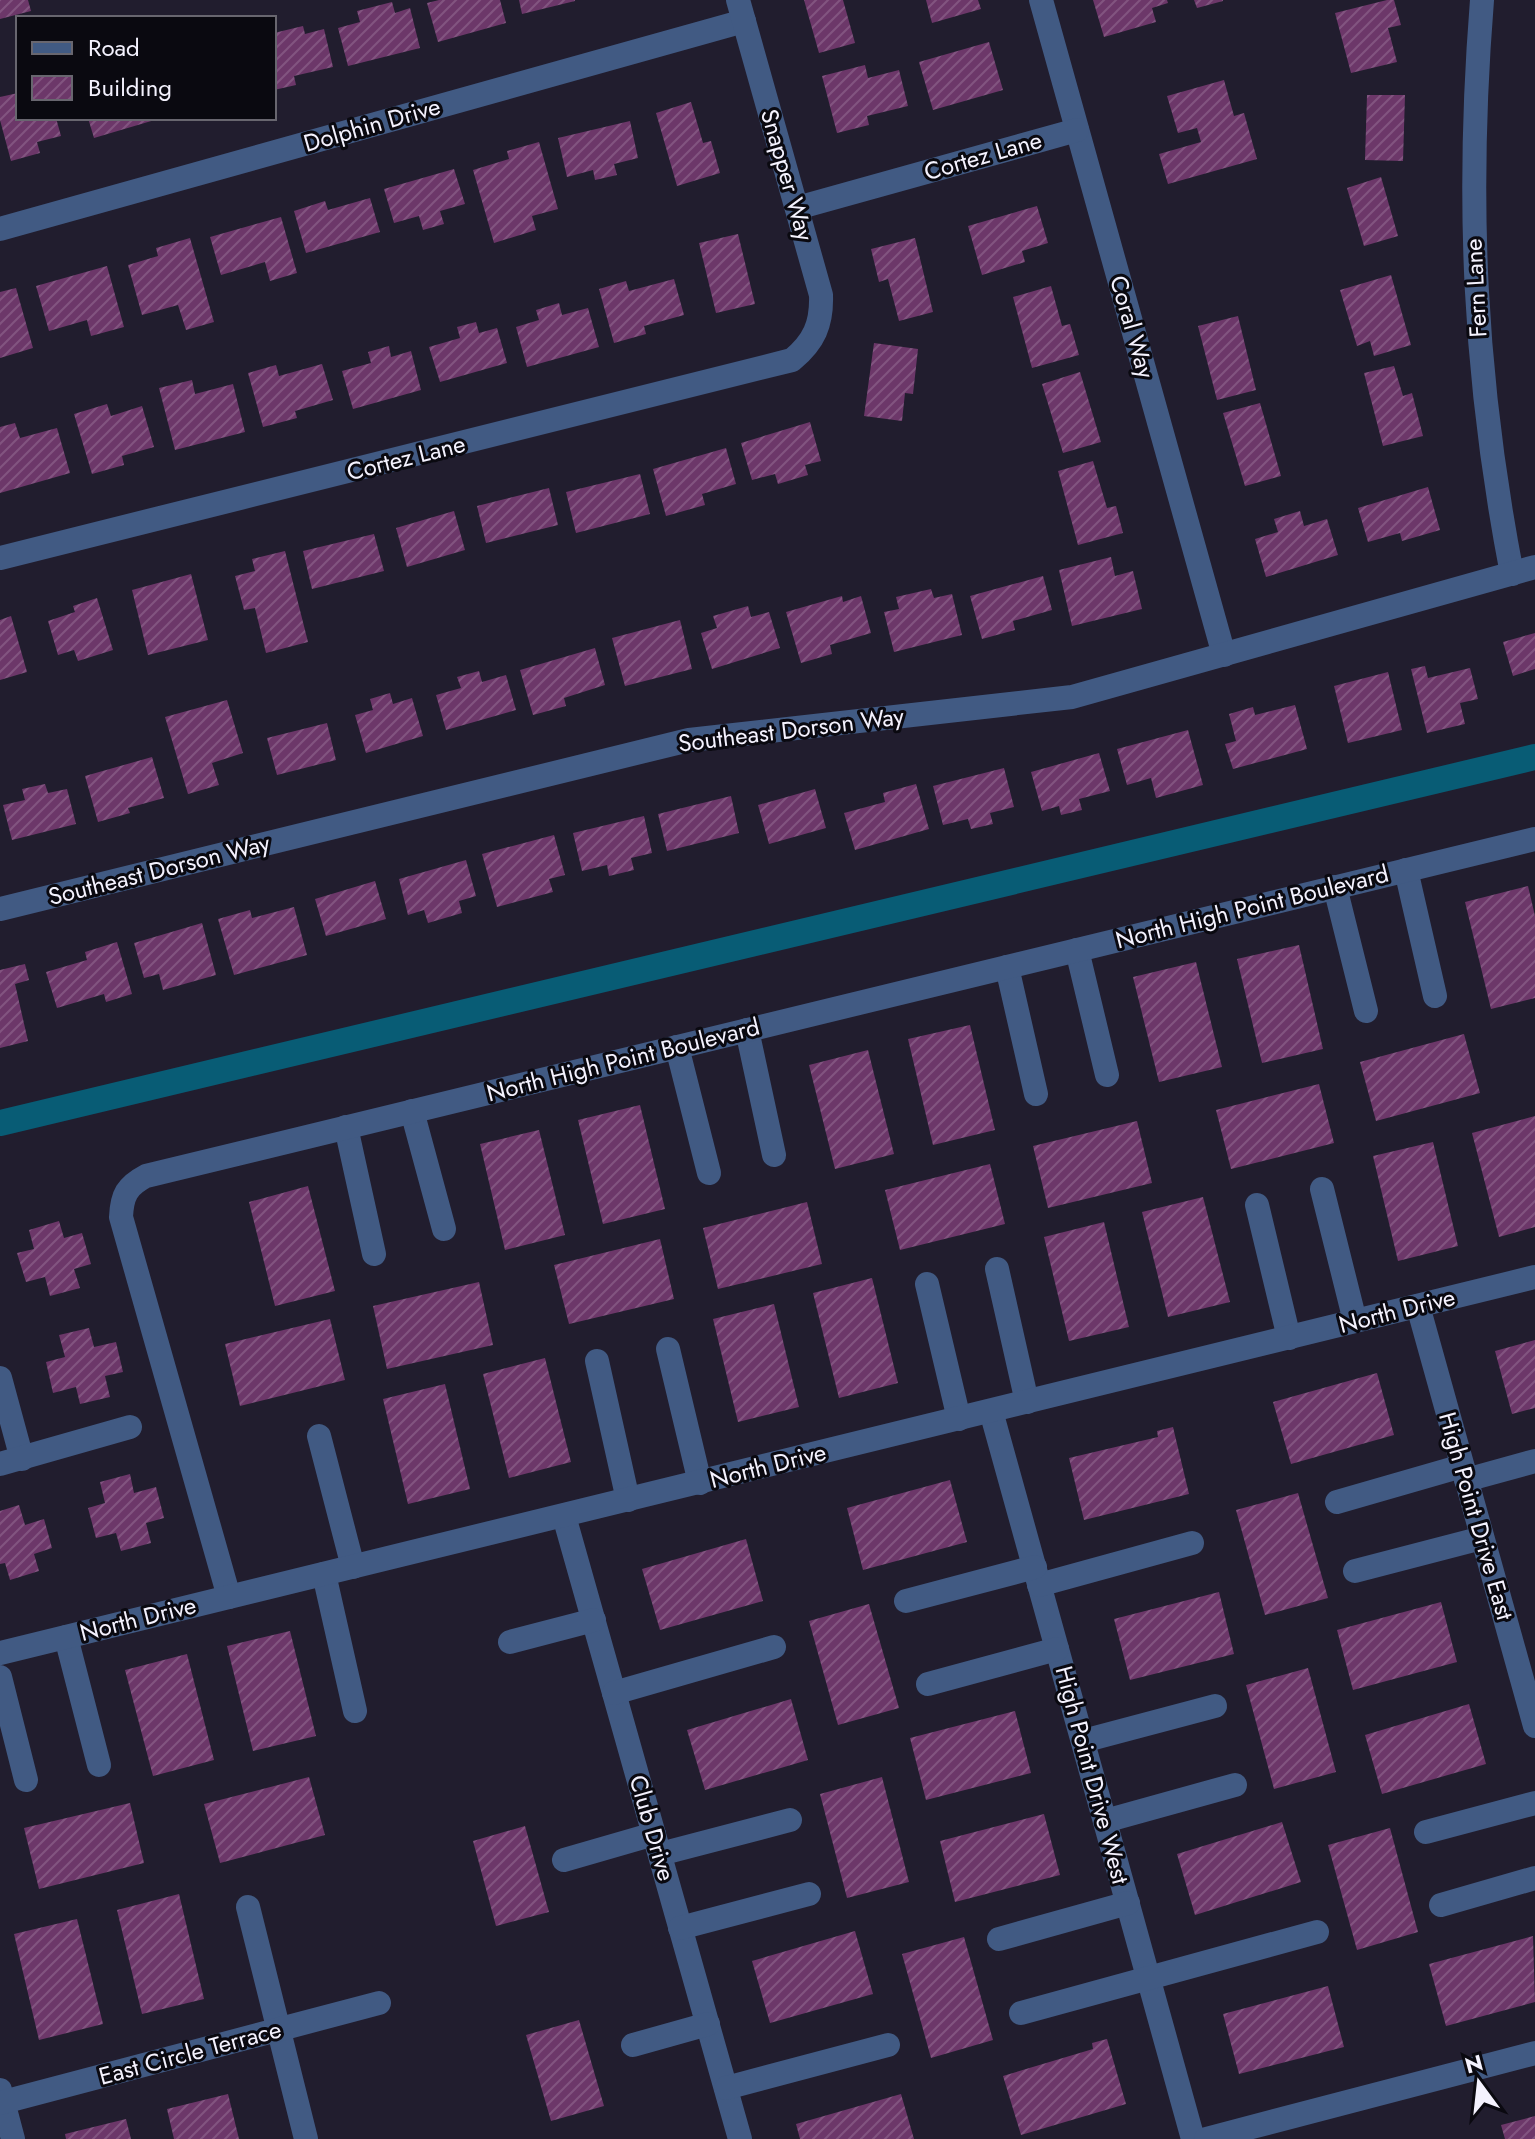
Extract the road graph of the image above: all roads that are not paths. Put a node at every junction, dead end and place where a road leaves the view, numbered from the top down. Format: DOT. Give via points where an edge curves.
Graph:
graph roads {
  1 [pos="1041,0"];
  2 [pos="1482,0"];
  3 [pos="741,11"];
  4 [pos="1077,130"];
  5 [pos="797,208"];
  6 [pos="0,229"];
  7 [pos="807,348"];
  8 [pos="0,558"];
  9 [pos="1524,571"];
  10 [pos="1224,655"];
  11 [pos="1535,839"];
  12 [pos="1406,870"];
  13 [pos="1335,887"];
  14 [pos="0,909"];
  15 [pos="1077,950"];
  16 [pos="1007,967"];
  17 [pos="1435,996"];
  18 [pos="1366,1011"];
  19 [pos="747,1030"];
  20 [pos="677,1047"];
  21 [pos="1107,1075"];
  22 [pos="1036,1094"];
  23 [pos="412,1111"];
  24 [pos="346,1127"];
  25 [pos="774,1155"];
  26 [pos="709,1173"];
  27 [pos="1322,1189"];
  28 [pos="1257,1205"];
  29 [pos="444,1229"];
  30 [pos="374,1254"];
  31 [pos="997,1269"];
  32 [pos="1535,1277"];
  33 [pos="927,1284"];
  34 [pos="1418,1306"];
  35 [pos="1355,1321"];
  36 [pos="1289,1338"];
  37 [pos="668,1349"];
  38 [pos="597,1361"];
  39 [pos="0,1378"];
  40 [pos="1027,1402"];
  41 [pos="991,1411"];
  42 [pos="959,1419"];
  43 [pos="130,1427"];
  44 [pos="319,1436"];
  45 [pos="11,1461"];
  46 [pos="1535,1461"];
  47 [pos="1464,1473"];
  48 [pos="700,1483"];
  49 [pos="628,1500"];
  50 [pos="1337,1502"];
  51 [pos="564,1516"];
  52 [pos="1482,1538"];
  53 [pos="1192,1543"];
  54 [pos="353,1567"];
  55 [pos="1355,1571"];
  56 [pos="324,1574"];
  57 [pos="1037,1576"];
  58 [pos="229,1597"];
  59 [pos="906,1601"];
  60 [pos="594,1620"];
  61 [pos="66,1637"];
  62 [pos="510,1642"];
  63 [pos="1524,1642"];
  64 [pos="774,1647"];
  65 [pos="1057,1649"];
  66 [pos="0,1653"];
  67 [pos="0,1677"];
  68 [pos="928,1684"];
  69 [pos="614,1693"];
  70 [pos="1215,1706"];
  71 [pos="355,1711"];
  72 [pos="1533,1715"];
  73 [pos="1083,1741"];
  74 [pos="99,1765"];
  75 [pos="26,1780"];
  76 [pos="1235,1785"];
  77 [pos="1535,1803"];
  78 [pos="790,1820"];
  79 [pos="1105,1821"];
  80 [pos="1426,1832"];
  81 [pos="657,1844"];
  82 [pos="564,1860"];
  83 [pos="1535,1878"];
  84 [pos="809,1894"];
  85 [pos="1128,1903"];
  86 [pos="1441,1905"];
  87 [pos="248,1907"];
  88 [pos="680,1928"];
  89 [pos="1317,1932"];
  90 [pos="999,1939"];
  91 [pos="1149,1978"];
  92 [pos="379,2003"];
  93 [pos="1021,2013"];
  94 [pos="708,2024"];
  95 [pos="280,2029"];
  96 [pos="633,2045"];
  97 [pos="888,2045"];
  98 [pos="1535,2053"];
  99 [pos="726,2088"];
  100 [pos="1,2098"];
  101 [pos="13,2139"];
  102 [pos="306,2139"];
  103 [pos="740,2139"];
  104 [pos="1193,2139"];
  105 [pos="1206,2139"];
  1 -- 4 [label="street, Coral Way"];
  2 -- 9 [label="street, Fern Lane" via="1471,202 1475,303 1484,404"];
  3 -- 5 [label="street, Snapper Way"];
  3 -- 6 [label="street, Dolphin Drive"];
  4 -- 5 [label="street, Cortez Lane"];
  4 -- 10 [label="street, Coral Way"];
  5 -- 7 [label="street, Snapper Way" via="821,295 822,314"];
  7 -- 8 [label="street, Cortez Lane" via="775,367"];
  9 -- 10 [label="street, Southeast Dorson Way"];
  10 -- 14 [label="street, Southeast Dorson Way" via="1053,700 689,740"];
  11 -- 12 [label="street, North High Point Boulevard"];
  12 -- 13 [label="street, North High Point Boulevard"];
  12 -- 17 [label="street"];
  13 -- 15 [label="street, North High Point Boulevard"];
  13 -- 18 [label="street"];
  15 -- 16 [label="street, North High Point Boulevard"];
  15 -- 21 [label="street"];
  16 -- 19 [label="street, North High Point Boulevard"];
  16 -- 22 [label="street"];
  19 -- 20 [label="street, North High Point Boulevard"];
  19 -- 25 [label="street"];
  20 -- 23 [label="street, North High Point Boulevard"];
  20 -- 26 [label="street"];
  23 -- 24 [label="street, North High Point Boulevard"];
  23 -- 29 [label="street"];
  24 -- 30 [label="street"];
  24 -- 58 [label="street, North High Point Boulevard" via="146,1176 131,1184 121,1199 121,1217"];
  27 -- 35 [label="street"];
  28 -- 36 [label="street"];
  31 -- 40 [label="street"];
  32 -- 34 [label="street, North Drive"];
  33 -- 42 [label="street"];
  34 -- 35 [label="street, North Drive"];
  34 -- 47 [label="street, High Point Drive East"];
  35 -- 36 [label="street, North Drive"];
  36 -- 40 [label="street, North Drive"];
  37 -- 48 [label="street"];
  38 -- 49 [label="street"];
  39 -- 45 [label="street"];
  40 -- 41 [label="street, North Drive"];
  41 -- 42 [label="street, North Drive"];
  41 -- 57 [label="street, High Point Drive West"];
  42 -- 48 [label="street, North Drive"];
  43 -- 45 [label="street"];
  44 -- 54 [label="street"];
  46 -- 47 [label="street"];
  47 -- 50 [label="street"];
  47 -- 52 [label="street, High Point Drive East"];
  48 -- 49 [label="street, North Drive"];
  49 -- 51 [label="street, North Drive"];
  51 -- 54 [label="street, North Drive"];
  51 -- 60 [label="street, Club Drive"];
  52 -- 55 [label="street"];
  52 -- 63 [label="street, High Point Drive East"];
  53 -- 57 [label="street"];
  54 -- 56 [label="street, North Drive"];
  56 -- 58 [label="street, North Drive"];
  56 -- 71 [label="street"];
  57 -- 59 [label="street"];
  57 -- 65 [label="street, High Point Drive West"];
  58 -- 61 [label="street, North Drive"];
  60 -- 62 [label="street"];
  60 -- 69 [label="street, Club Drive"];
  61 -- 66 [label="street, North Drive"];
  61 -- 74 [label="street"];
  63 -- 72 [label="street, High Point Drive East"];
  64 -- 69 [label="street"];
  65 -- 68 [label="street"];
  65 -- 73 [label="street, High Point Drive West"];
  67 -- 75 [label="street"];
  69 -- 81 [label="street, Club Drive"];
  70 -- 73 [label="street"];
  73 -- 79 [label="street, High Point Drive West"];
  76 -- 79 [label="street"];
  77 -- 80 [label="street"];
  78 -- 81 [label="street"];
  79 -- 85 [label="street, High Point Drive West"];
  81 -- 82 [label="street"];
  81 -- 88 [label="street, Club Drive"];
  83 -- 86 [label="street"];
  84 -- 88 [label="street"];
  85 -- 90 [label="street"];
  85 -- 91 [label="street, High Point Drive West"];
  87 -- 95 [label="street"];
  88 -- 94 [label="street, Club Drive"];
  89 -- 91 [label="street"];
  91 -- 93 [label="street"];
  91 -- 104 [label="street, High Point Drive West"];
  92 -- 95 [label="street, East Circle Terrace"];
  94 -- 96 [label="street"];
  94 -- 99 [label="street, Club Drive"];
  95 -- 100 [label="street, East Circle Terrace"];
  95 -- 102 [label="street"];
  97 -- 99 [label="street"];
  98 -- 105 [label="street"];
  99 -- 103 [label="street, Club Drive"];
  100 -- 101 [label="street"];
}
